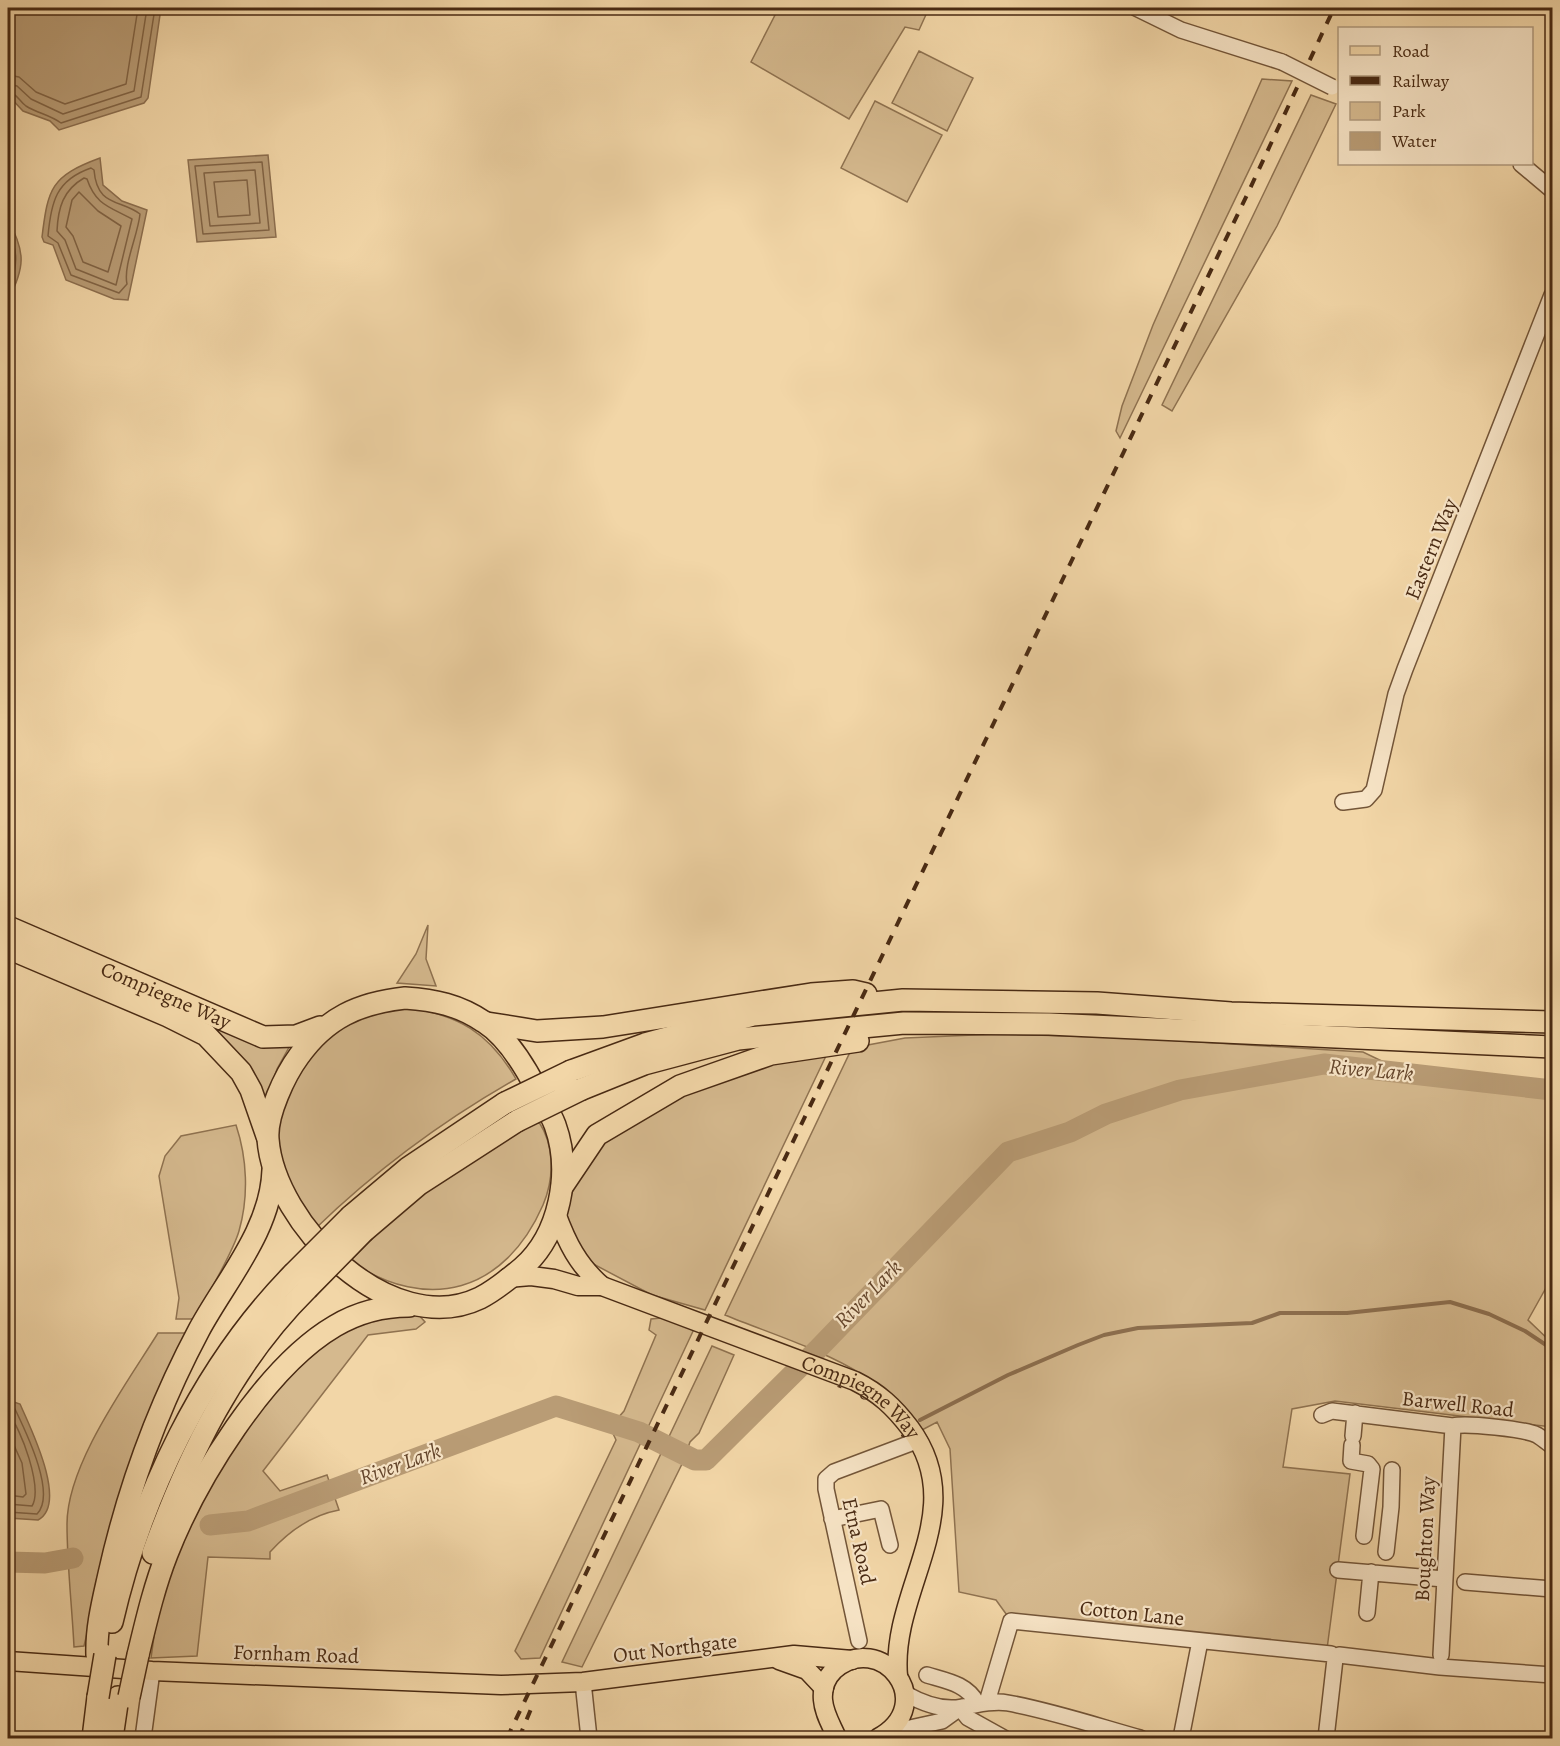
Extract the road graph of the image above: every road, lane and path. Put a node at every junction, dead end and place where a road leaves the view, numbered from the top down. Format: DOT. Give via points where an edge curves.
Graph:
graph roads {
  1 [pos="1136,8"];
  2 [pos="1336,88"];
  3 [pos="1522,165"];
  4 [pos="1552,190"];
  5 [pos="1552,295"];
  6 [pos="1343,802"];
  7 [pos="8,927"];
  8 [pos="8,948"];
  9 [pos="903,1000"];
  10 [pos="1552,1022"];
  11 [pos="329,1023"];
  12 [pos="487,1023"];
  13 [pos="950,1025"];
  14 [pos="1552,1047"];
  15 [pos="577,1080"];
  16 [pos="267,1136"];
  17 [pos="273,1167"];
  18 [pos="561,1190"];
  19 [pos="556,1214"];
  20 [pos="357,1223"];
  21 [pos="507,1278"];
  22 [pos="300,1282"];
  23 [pos="602,1286"];
  24 [pos="425,1305"];
  25 [pos="1355,1413"];
  26 [pos="1322,1414"];
  27 [pos="1453,1426"];
  28 [pos="919,1440"];
  29 [pos="1552,1446"];
  30 [pos="1392,1470"];
  31 [pos="832,1519"];
  32 [pos="1364,1536"];
  33 [pos="890,1545"];
  34 [pos="1381,1565"];
  35 [pos="1338,1570"];
  36 [pos="1444,1579"];
  37 [pos="1465,1582"];
  38 [pos="1552,1589"];
  39 [pos="1366,1613"];
  40 [pos="898,1640"];
  41 [pos="1200,1641"];
  42 [pos="858,1653"];
  43 [pos="101,1655"];
  44 [pos="132,1655"];
  45 [pos="1336,1655"];
  46 [pos="1441,1655"];
  47 [pos="773,1658"];
  48 [pos="8,1661"];
  49 [pos="152,1671"];
  50 [pos="927,1675"];
  51 [pos="1552,1675"];
  52 [pos="898,1676"];
  53 [pos="583,1682"];
  54 [pos="824,1688"];
  55 [pos="111,1693"];
  56 [pos="906,1694"];
  57 [pos="982,1703"];
  58 [pos="960,1708"];
  59 [pos="113,1734"];
  60 [pos="835,1734"];
  61 [pos="883,1736"];
  62 [pos="93,1738"];
  63 [pos="143,1738"];
  64 [pos="589,1738"];
  65 [pos="850,1738"];
  66 [pos="1004,1738"];
  67 [pos="1134,1738"];
  68 [pos="1181,1738"];
  69 [pos="1326,1738"];
  1 -- 2 [label="street, bridge" via="1181,30 1282,62"];
  3 -- 4 [label="street"];
  5 -- 6 [label="street, Eastern Way" via="1396,694 1374,790 1366,799"];
  7 -- 11 [label="highway, Compiegne Way" via="263,1037 296,1036"];
  8 -- 16 [label="highway, Compiegne Way" via="206,1035 242,1072"];
  9 -- 10 [label="highway" via="1097,1003 1232,1013"];
  9 -- 12 [label="highway" via="853,991 811,994 603,1027 537,1031"];
  9 -- 15 [label="highway" via="753,1015 645,1044"];
  11 -- 12 [label="highway" via="369,1003 405,998 443,1002"];
  11 -- 16 [label="highway" via="304,1049 286,1077"];
  12 -- 18 [label="highway" via="528,1073 555,1124 562,1160"];
  13 -- 14 [label="highway" via="1049,1024"];
  13 -- 15 [label="highway" via="904,1023 738,1039"];
  13 -- 18 [label="highway" via="771,1054 680,1086 597,1135"];
  15 -- 20 [label="highway, bridge"];
  15 -- 20 [label="highway, bridge" via="505,1103 408,1168"];
  16 -- 17 [label="highway, Compiegne Way"];
  17 -- 24 [label="highway" via="300,1221 343,1267 382,1293"];
  17 -- 43 [label="highway" via="264,1218 199,1331 157,1420 133,1483 105,1594 97,1638"];
  18 -- 19 [label="highway"];
  19 -- 21 [label="highway" via="536,1252"];
  19 -- 23 [label="main road, Compiegne Way" via="568,1245 586,1272"];
  20 -- 22 [label="highway, bridge"];
  21 -- 23 [label="main road, Compiegne Way" via="531,1276 578,1286"];
  21 -- 24 [label="highway" via="480,1298 460,1304"];
  22 -- 43 [label="highway" via="267,1301 225,1359 172,1454 130,1558"];
  22 -- 44 [label="highway" via="212,1417 190,1460 149,1563"];
  23 -- 28 [label="main road, Compiegne Way" via="789,1355 878,1393"];
  24 -- 44 [label="highway" via="379,1309 334,1326 283,1370 257,1401 213,1462 180,1522"];
  25 -- 26 [label="street, Barwell Road"];
  25 -- 27 [label="street, Barwell Road"];
  25 -- 32 [label="street" via="1351,1461 1372,1468"];
  27 -- 29 [label="street, Barwell Road" via="1463,1424 1536,1435"];
  27 -- 36 [label="street, Boughton Way"];
  28 -- 31 [label="street, Etna Road" via="834,1472 826,1479"];
  28 -- 40 [label="main road, Compiegne Way" via="930,1464 936,1496 931,1528"];
  30 -- 34 [label="street" via="1391,1507"];
  31 -- 33 [label="street" via="887,1506"];
  31 -- 42 [label="street, Etna Road"];
  34 -- 35 [label="street"];
  34 -- 36 [label="street"];
  34 -- 39 [label="street"];
  36 -- 46 [label="street, Boughton Way"];
  37 -- 38 [label="street"];
  40 -- 42 [label="main road" via="879,1653"];
  40 -- 52 [label="main road, Compiegne Way"];
  41 -- 45 [label="street, Cotton Lane"];
  41 -- 57 [label="street, Cotton Lane" via="1011,1620"];
  41 -- 68 [label="street"];
  42 -- 47 [label="main road, Out Northgate"];
  42 -- 52 [label="main road" via="885,1664"];
  42 -- 54 [label="main road" via="831,1673"];
  43 -- 55 [label="highway, bridge"];
  44 -- 55 [label="highway, bridge"];
  45 -- 51 [label="street, Cotton Lane"];
  45 -- 69 [label="street"];
  47 -- 53 [label="main road, Out Northgate"];
  47 -- 54 [label="main road" via="807,1670"];
  48 -- 49 [label="main road, Fornham Road"];
  49 -- 53 [label="main road, Fornham Road" via="474,1685"];
  49 -- 63 [label="street"];
  50 -- 57 [label="street" via="964,1688"];
  52 -- 56 [label="main road"];
  53 -- 64 [label="street"];
  54 -- 60 [label="main road" via="826,1714"];
  55 -- 59 [label="highway"];
  55 -- 62 [label="highway"];
  56 -- 58 [label="street" via="924,1704"];
  56 -- 61 [label="main road" via="902,1716"];
  57 -- 58 [label="street"];
  57 -- 67 [label="street" via="1004,1702"];
  58 -- 61 [label="street" via="942,1721"];
  58 -- 66 [label="street" via="968,1718"];
  60 -- 65 [label="main road"];
}
